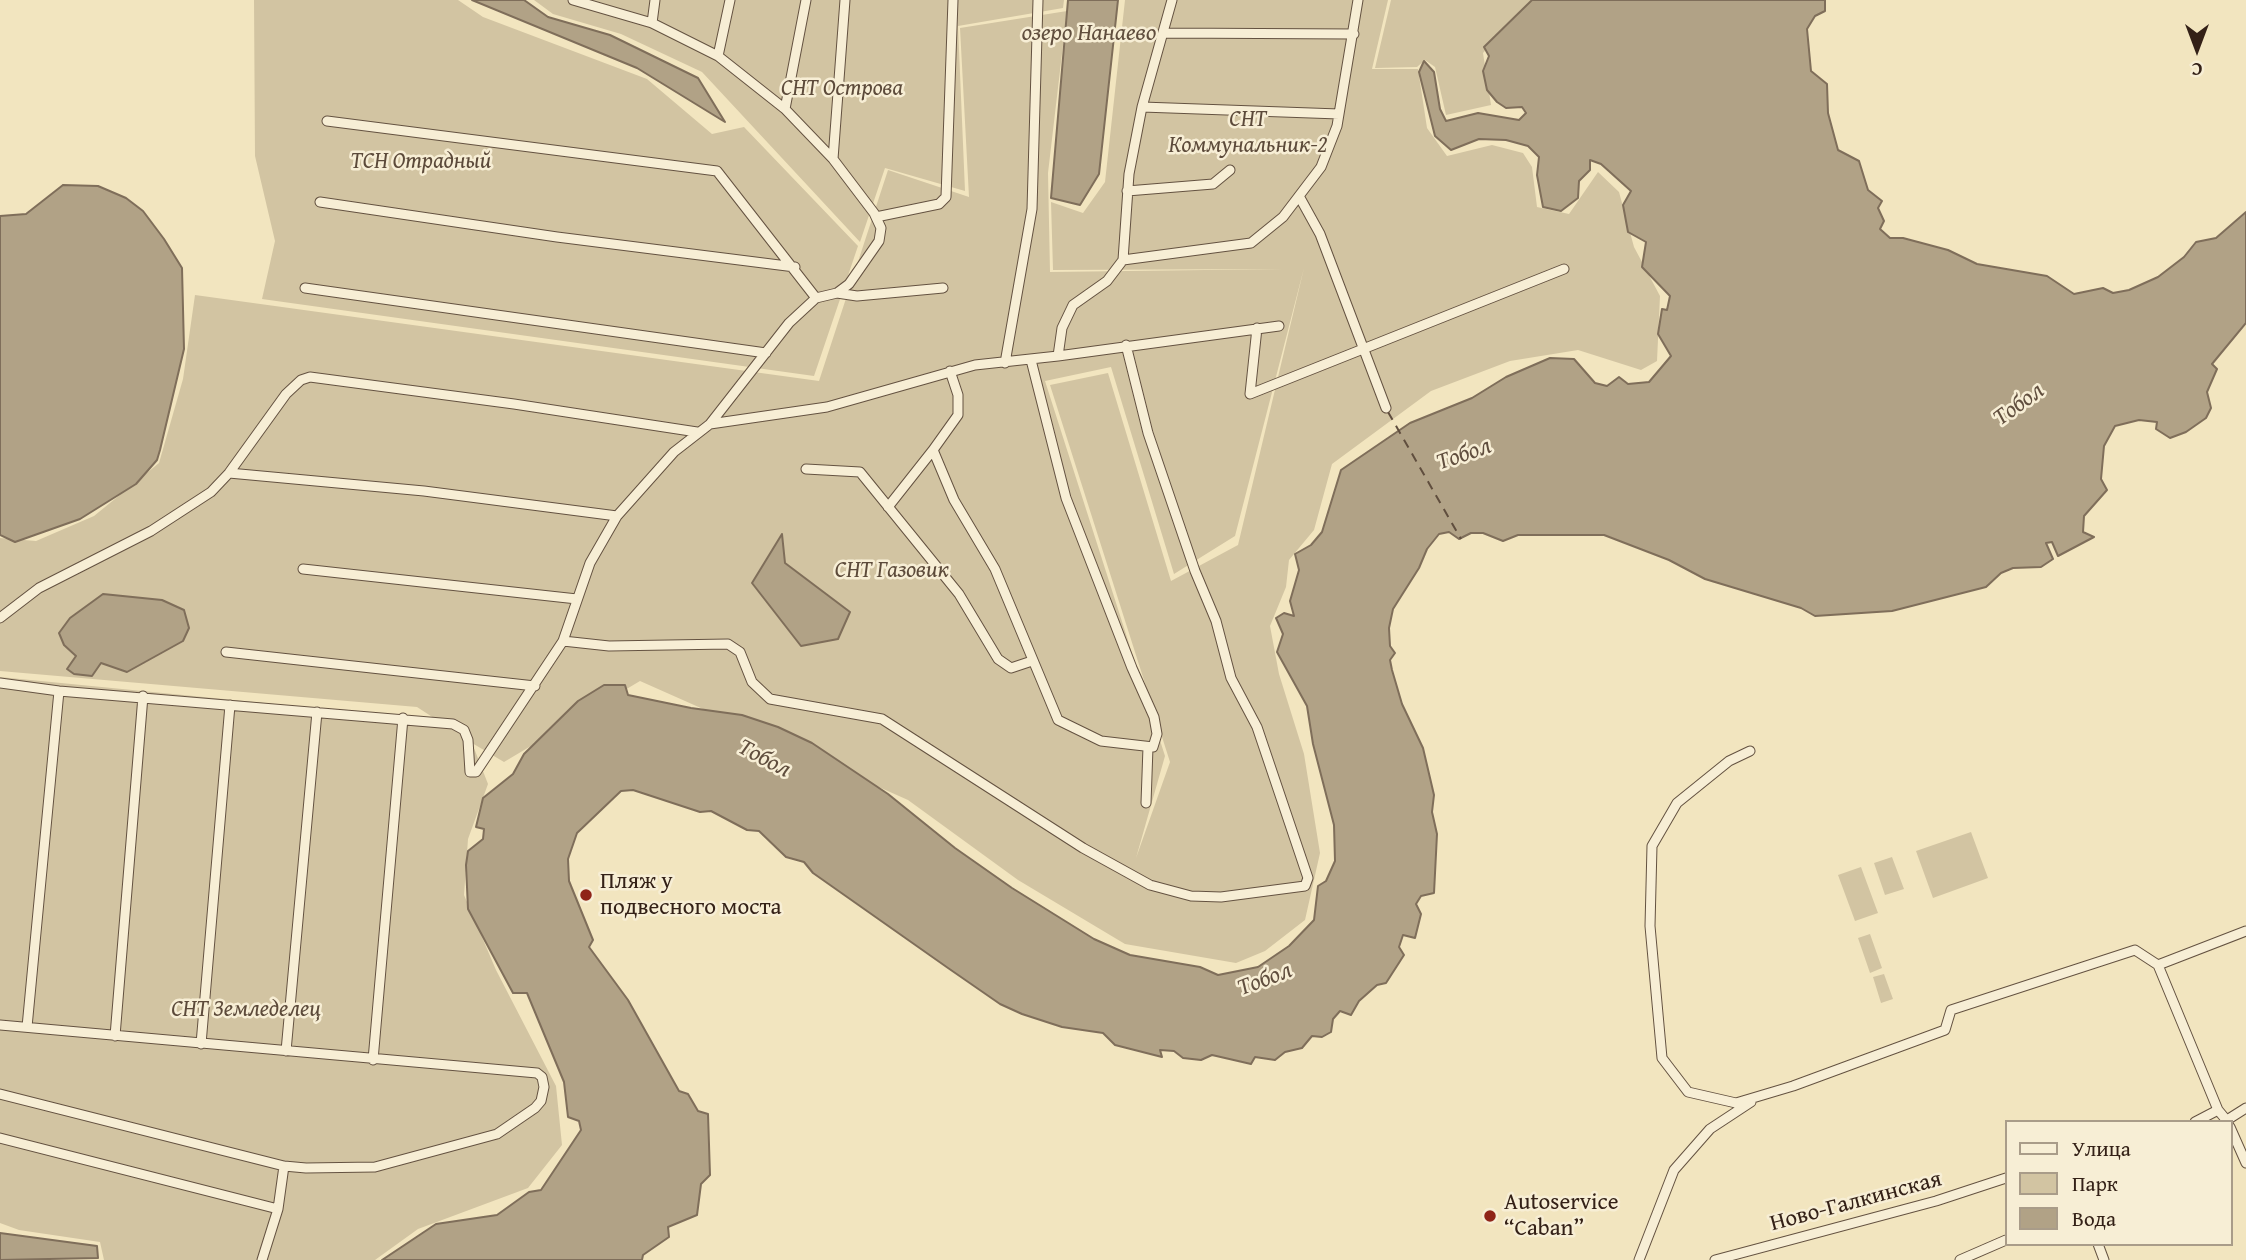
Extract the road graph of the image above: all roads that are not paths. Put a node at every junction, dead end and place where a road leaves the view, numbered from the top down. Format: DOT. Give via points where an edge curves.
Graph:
graph roads {
  1 [pos="573,0"];
  2 [pos="655,0"];
  3 [pos="730,0"];
  4 [pos="807,0"];
  5 [pos="845,0"];
  6 [pos="953,0"];
  7 [pos="1038,0"];
  8 [pos="1172,0"];
  9 [pos="1358,0"];
  10 [pos="652,23"];
  11 [pos="1164,33"];
  12 [pos="1354,34"];
  13 [pos="718,56"];
  14 [pos="1142,107"];
  15 [pos="785,109"];
  16 [pos="1339,114"];
  17 [pos="327,121"];
  18 [pos="833,159"];
  19 [pos="1230,170"];
  20 [pos="1127,191"];
  21 [pos="1299,196"];
  22 [pos="320,202"];
  23 [pos="876,217"];
  24 [pos="1123,260"];
  25 [pos="795,267"];
  26 [pos="1564,269"];
  27 [pos="943,288"];
  28 [pos="305,289"];
  29 [pos="837,293"];
  30 [pos="816,298"];
  31 [pos="1279,326"];
  32 [pos="1256,328"];
  33 [pos="1126,345"];
  34 [pos="1366,348"];
  35 [pos="766,353"];
  36 [pos="1058,356"];
  37 [pos="1031,360"];
  38 [pos="1005,363"];
  39 [pos="950,372"];
  40 [pos="1386,408"];
  41 [pos="710,424"];
  42 [pos="697,432"];
  43 [pos="933,450"];
  44 [pos="806,469"];
  45 [pos="229,473"];
  46 [pos="888,507"];
  47 [pos="617,516"];
  48 [pos="303,569"];
  49 [pos="577,599"];
  50 [pos="0,618"];
  51 [pos="563,641"];
  52 [pos="226,652"];
  53 [pos="1031,661"];
  54 [pos="0,682"];
  55 [pos="535,685"];
  56 [pos="59,691"];
  57 [pos="143,696"];
  58 [pos="230,705"];
  59 [pos="317,712"];
  60 [pos="404,718"];
  61 [pos="1148,747"];
  62 [pos="1750,751"];
  63 [pos="1146,803"];
  64 [pos="2246,931"];
  65 [pos="2158,965"];
  66 [pos="0,1025"];
  67 [pos="27,1027"];
  68 [pos="115,1036"];
  69 [pos="201,1044"];
  70 [pos="286,1051"];
  71 [pos="373,1060"];
  72 [pos="0,1094"];
  73 [pos="1758,1097"];
  74 [pos="2246,1108"];
  75 [pos="2218,1110"];
  76 [pos="2200,1120"];
  77 [pos="2226,1120"];
  78 [pos="2232,1120"];
  79 [pos="2232,1132"];
  80 [pos="0,1138"];
  81 [pos="2246,1163"];
  82 [pos="284,1166"];
  83 [pos="2004,1179"];
  84 [pos="278,1209"];
  85 [pos="2004,1241"];
  86 [pos="262,1260"];
  87 [pos="1639,1260"];
  88 [pos="1715,1260"];
  89 [pos="1960,1260"];
  1 -- 10 [label="street"];
  2 -- 10 [label="street"];
  3 -- 13 [label="street"];
  4 -- 15 [label="street"];
  5 -- 18 [label="street"];
  6 -- 23 [label="street" via="946,197 939,204"];
  7 -- 38 [label="street" via="1032,209"];
  8 -- 11 [label="street"];
  9 -- 12 [label="street"];
  10 -- 13 [label="street"];
  11 -- 12 [label="street"];
  11 -- 14 [label="street"];
  12 -- 16 [label="street"];
  13 -- 15 [label="street"];
  14 -- 16 [label="street"];
  14 -- 20 [label="street"];
  15 -- 18 [label="street"];
  16 -- 21 [label="street" via="1321,167"];
  17 -- 25 [label="street" via="717,171"];
  18 -- 23 [label="street"];
  19 -- 20 [label="street" via="1213,184"];
  20 -- 24 [label="street"];
  21 -- 24 [label="street" via="1283,217 1251,243"];
  21 -- 34 [label="street" via="1320,234"];
  22 -- 25 [label="street"];
  23 -- 29 [label="street" via="881,228 879,241 861,271"];
  24 -- 36 [label="street" via="1107,281 1073,305 1062,328"];
  25 -- 30 [label="street"];
  26 -- 34 [label="street"];
  27 -- 29 [label="street" via="856,296"];
  28 -- 35 [label="street"];
  29 -- 30 [label="street"];
  30 -- 35 [label="street"];
  31 -- 32 [label="street"];
  32 -- 33 [label="street"];
  32 -- 34 [label="street" via="1250,394"];
  33 -- 36 [label="street"];
  33 -- 51 [label="street" via="1147,433 1216,621 1231,678 1257,727 1308,878 1305,886 1201,897 1150,885 1083,848 882,719 770,699 752,682 735,647"];
  34 -- 40 [label="street"];
  35 -- 41 [label="street"];
  36 -- 37 [label="street"];
  37 -- 38 [label="street"];
  37 -- 61 [label="street" via="1066,498 1157,726 1156,745"];
  38 -- 39 [label="street"];
  39 -- 41 [label="street" via="827,407"];
  39 -- 43 [label="street" via="958,395 958,415"];
  41 -- 42 [label="street"];
  42 -- 45 [label="street" via="310,377 295,383"];
  42 -- 47 [label="street"];
  43 -- 46 [label="street"];
  43 -- 53 [label="street" via="954,500 995,569"];
  44 -- 46 [label="street" via="856,470"];
  45 -- 47 [label="street" via="424,491"];
  45 -- 50 [label="street" via="211,492 151,531 39,588"];
  46 -- 53 [label="street" via="959,594 998,659 1011,668"];
  47 -- 49 [label="street" via="590,563"];
  48 -- 49 [label="street"];
  49 -- 51 [label="street"];
  51 -- 55 [label="street"];
  52 -- 55 [label="street"];
  53 -- 61 [label="street" via="1058,720 1101,741"];
  54 -- 56 [label="street"];
  55 -- 60 [label="street" via="476,772 470,772 464,730 453,724"];
  56 -- 57 [label="street"];
  56 -- 67 [label="street"];
  57 -- 58 [label="street"];
  57 -- 68 [label="street"];
  58 -- 59 [label="street"];
  58 -- 69 [label="street"];
  59 -- 60 [label="street"];
  59 -- 70 [label="street"];
  60 -- 71 [label="street"];
  61 -- 63 [label="street"];
  62 -- 73 [label="street" via="1729,761 1677,803 1652,846 1650,926 1662,1058 1688,1093 1737,1103"];
  64 -- 65 [label="street"];
  65 -- 73 [label="street" via="2134,950 1951,1010 1945,1030"];
  65 -- 75 [label="street"];
  66 -- 67 [label="street"];
  67 -- 68 [label="street"];
  68 -- 69 [label="street"];
  69 -- 70 [label="street"];
  70 -- 71 [label="street"];
  71 -- 82 [label="street" via="537,1073 542,1077 543,1094 536,1108 513,1126 435,1153 375,1167"];
  72 -- 82 [label="street"];
  73 -- 87 [label="street" via="1710,1129 1674,1170"];
  74 -- 78 [label="street"];
  75 -- 76 [label="street"];
  75 -- 77 [label="street"];
  79 -- 81 [label="street"];
  80 -- 84 [label="street"];
  82 -- 84 [label="street"];
  83 -- 88 [label="street, Ново-Галкинская"];
  84 -- 86 [label="street"];
  85 -- 89 [label="street"];
}
